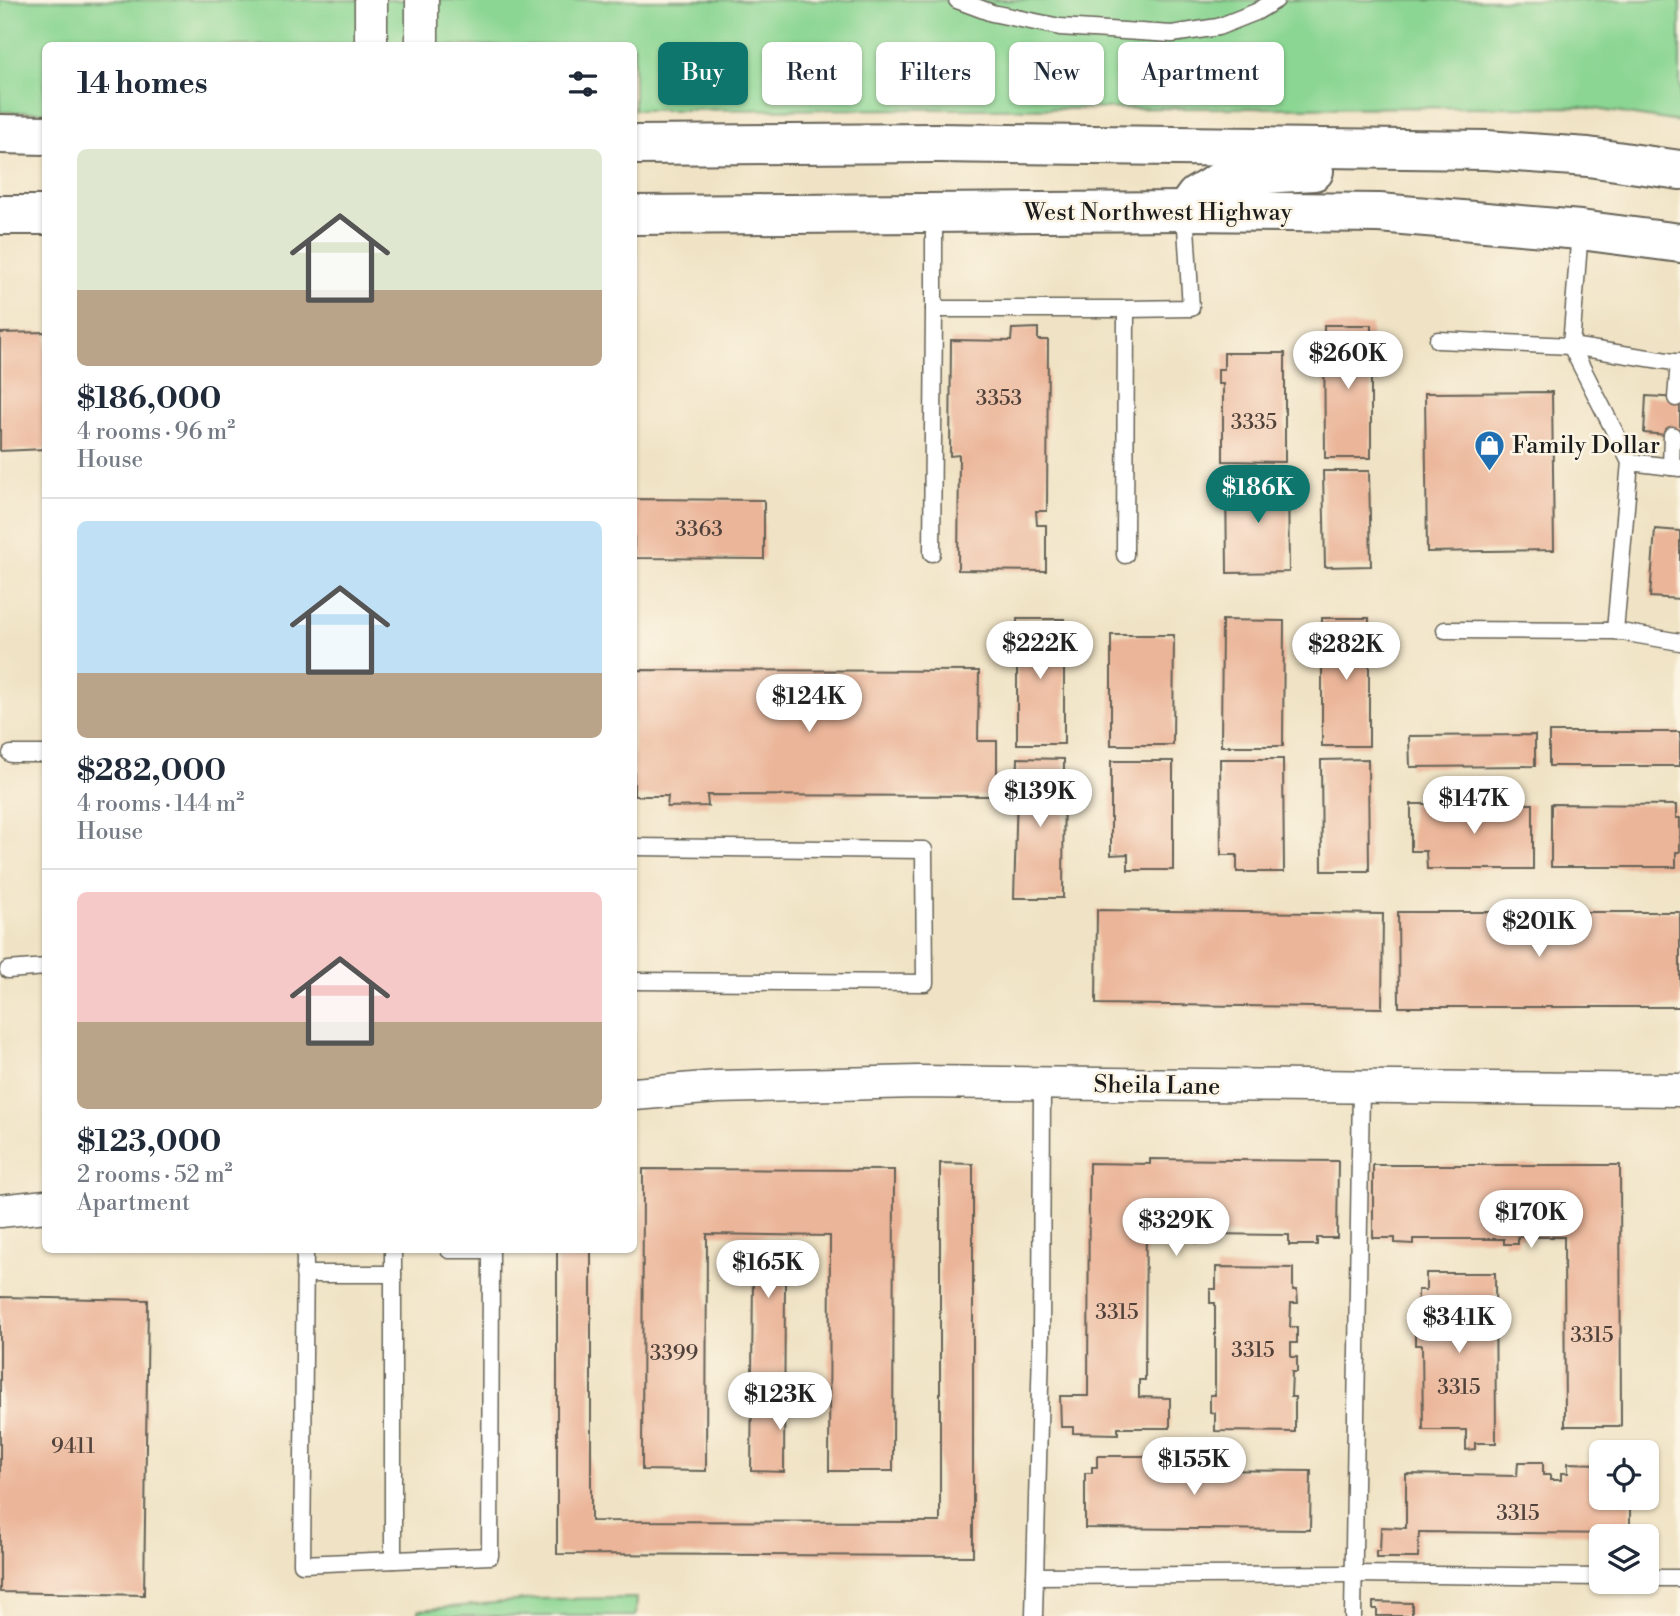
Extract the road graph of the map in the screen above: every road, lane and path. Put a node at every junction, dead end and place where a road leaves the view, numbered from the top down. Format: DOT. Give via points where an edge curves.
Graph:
graph roads {
  1 [pos="371,0"];
  2 [pos="422,0"];
  3 [pos="957,0"];
  4 [pos="1276,0"];
  5 [pos="371,42"];
  6 [pos="422,42"];
  7 [pos="42,135"];
  8 [pos="2,136"];
  9 [pos="637,145"];
  10 [pos="1486,150"];
  11 [pos="1680,170"];
  12 [pos="1185,211"];
  13 [pos="934,213"];
  14 [pos="0,215"];
  15 [pos="42,215"];
  16 [pos="637,215"];
  17 [pos="1580,230"];
  18 [pos="1680,243"];
  19 [pos="934,309"];
  20 [pos="1126,309"];
  21 [pos="1437,340"];
  22 [pos="1571,346"];
  23 [pos="1679,363"];
  24 [pos="1676,398"];
  25 [pos="1672,435"];
  26 [pos="1630,462"];
  27 [pos="1675,467"];
  28 [pos="932,553"];
  29 [pos="1125,555"];
  30 [pos="1445,630"];
  31 [pos="1615,631"];
  32 [pos="1680,642"];
  33 [pos="12,754"];
  34 [pos="42,754"];
  35 [pos="637,847"];
  36 [pos="42,967"];
  37 [pos="8,970"];
  38 [pos="637,981"];
  39 [pos="1042,1083"];
  40 [pos="1361,1087"];
  41 [pos="1680,1090"];
  42 [pos="637,1094"];
  43 [pos="42,1206"];
  44 [pos="0,1211"];
  45 [pos="304,1253"];
  46 [pos="393,1253"];
  47 [pos="491,1253"];
  48 [pos="303,1274"];
  49 [pos="393,1274"];
  50 [pos="393,1560"];
  51 [pos="1354,1574"];
  52 [pos="1035,1576"];
  53 [pos="1589,1577"];
  54 [pos="1659,1578"];
  55 [pos="1680,1578"];
  56 [pos="1034,1616"];
  57 [pos="1353,1616"];
  1 -- 5 [label="street"];
  2 -- 6 [label="street"];
  3 -- 4 [label="lane" via="992,13 1060,27 1171,34 1218,27"];
  7 -- 8 [label="main road"];
  9 -- 10 [label="main road"];
  10 -- 11 [label="main road"];
  10 -- 12 [label="main road" via="1363,170 1226,178 1196,196"];
  12 -- 13 [label="main road, West Northwest Highway"];
  12 -- 17 [label="main road, West Northwest Highway" via="1379,213"];
  12 -- 20 [label="lane" via="1191,308"];
  13 -- 16 [label="main road, West Northwest Highway"];
  13 -- 19 [label="lane"];
  14 -- 15 [label="main road"];
  17 -- 18 [label="main road, West Northwest Highway"];
  17 -- 22 [label="lane"];
  19 -- 20 [label="lane"];
  19 -- 28 [label="lane"];
  20 -- 29 [label="lane"];
  21 -- 22 [label="lane"];
  22 -- 23 [label="lane"];
  22 -- 26 [label="lane"];
  23 -- 24 [label="lane"];
  25 -- 27 [label="lane"];
  26 -- 27 [label="lane"];
  26 -- 31 [label="lane"];
  30 -- 31 [label="lane"];
  31 -- 32 [label="lane"];
  33 -- 34 [label="lane"];
  35 -- 38 [label="lane" via="924,850 925,983"];
  36 -- 37 [label="lane"];
  39 -- 40 [label="street, Sheila Lane"];
  39 -- 42 [label="street, Sheila Lane" via="718,1087"];
  39 -- 52 [label="lane"];
  40 -- 41 [label="street, Sheila Lane"];
  40 -- 51 [label="lane"];
  43 -- 44 [label="street"];
  45 -- 48 [label="lane"];
  46 -- 49 [label="lane"];
  47 -- 50 [label="lane" via="489,1556"];
  48 -- 49 [label="lane"];
  48 -- 50 [label="lane" via="302,1564"];
  49 -- 50 [label="lane"];
  51 -- 52 [label="lane"];
  51 -- 53 [label="lane"];
  51 -- 57 [label="lane"];
  52 -- 56 [label="lane"];
  54 -- 55 [label="lane"];
}
